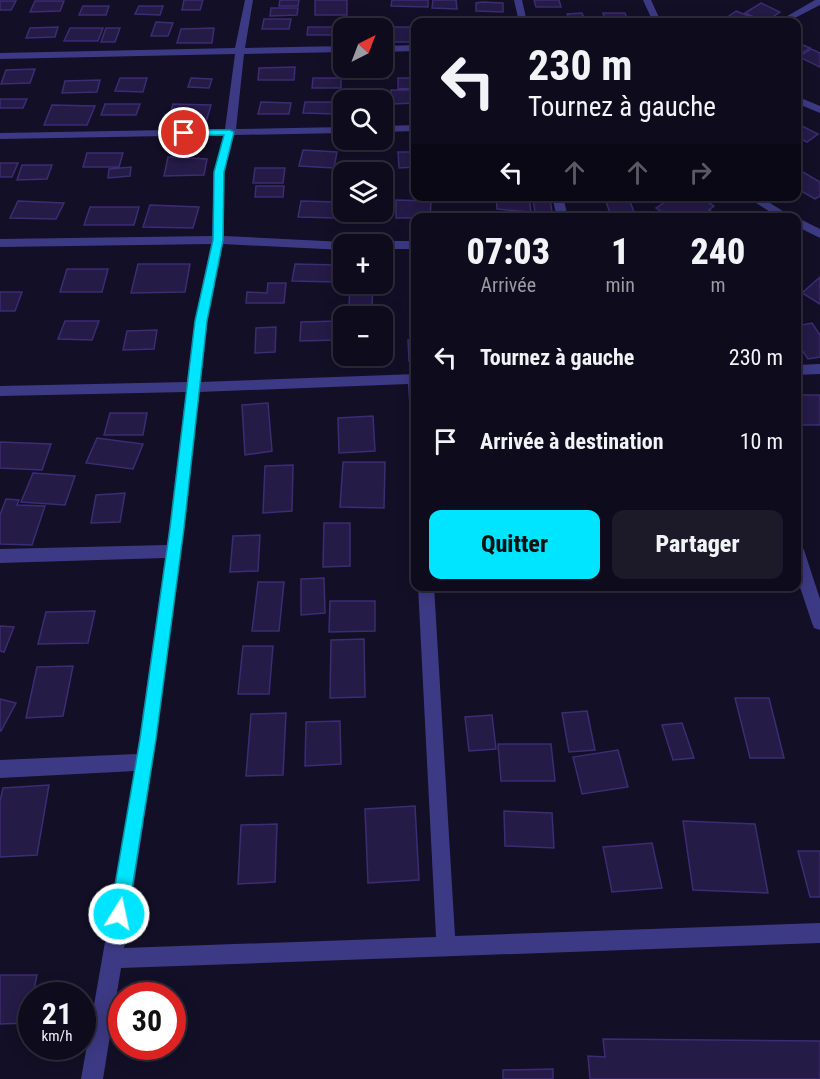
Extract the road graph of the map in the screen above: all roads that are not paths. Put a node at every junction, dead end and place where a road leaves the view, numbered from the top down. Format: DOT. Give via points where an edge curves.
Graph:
graph roads {
  1 [pos="249,0"];
  2 [pos="518,0"];
  3 [pos="647,0"];
  4 [pos="820,2"];
  5 [pos="522,18"];
  6 [pos="655,18"];
  7 [pos="789,18"];
  8 [pos="411,48"];
  9 [pos="333,49"];
  10 [pos="393,49"];
  11 [pos="240,50"];
  12 [pos="0,56"];
  13 [pos="801,101"];
  14 [pos="820,110"];
  15 [pos="411,128"];
  16 [pos="393,129"];
  17 [pos="333,130"];
  18 [pos="230,132"];
  19 [pos="0,136"];
  20 [pos="759,201"];
  21 [pos="780,213"];
  22 [pos="801,224"];
  23 [pos="820,234"];
  24 [pos="218,240"];
  25 [pos="0,243"];
  26 [pos="333,245"];
  27 [pos="393,245"];
  28 [pos="411,245"];
  29 [pos="820,369"];
  30 [pos="801,370"];
  31 [pos="411,379"];
  32 [pos="194,387"];
  33 [pos="0,391"];
  34 [pos="174,551"];
  35 [pos="0,556"];
  36 [pos="801,565"];
  37 [pos="426,591"];
  38 [pos="820,623"];
  39 [pos="145,762"];
  40 [pos="0,769"];
  41 [pos="820,933"];
  42 [pos="446,946"];
  43 [pos="111,958"];
  44 [pos="92,1079"];
  1 -- 11 [label="street"];
  2 -- 5 [label="street"];
  3 -- 6 [label="street"];
  4 -- 7 [label="street"];
  8 -- 10 [label="street"];
  9 -- 11 [label="street"];
  11 -- 12 [label="street"];
  11 -- 18 [label="street"];
  13 -- 14 [label="street"];
  15 -- 16 [label="street"];
  17 -- 18 [label="street"];
  18 -- 19 [label="street"];
  18 -- 24 [label="street" via="219,172"];
  20 -- 21 [label="street"];
  22 -- 23 [label="street"];
  24 -- 25 [label="street"];
  24 -- 26 [label="street"];
  24 -- 32 [label="street" via="201,321"];
  27 -- 28 [label="street"];
  29 -- 30 [label="street"];
  31 -- 32 [label="street"];
  32 -- 33 [label="street"];
  32 -- 34 [label="street"];
  34 -- 35 [label="street"];
  34 -- 39 [label="street"];
  36 -- 38 [label="street"];
  37 -- 42 [label="street"];
  39 -- 40 [label="street"];
  39 -- 43 [label="street"];
  41 -- 42 [label="street"];
  42 -- 43 [label="street"];
  43 -- 44 [label="street"];
}
